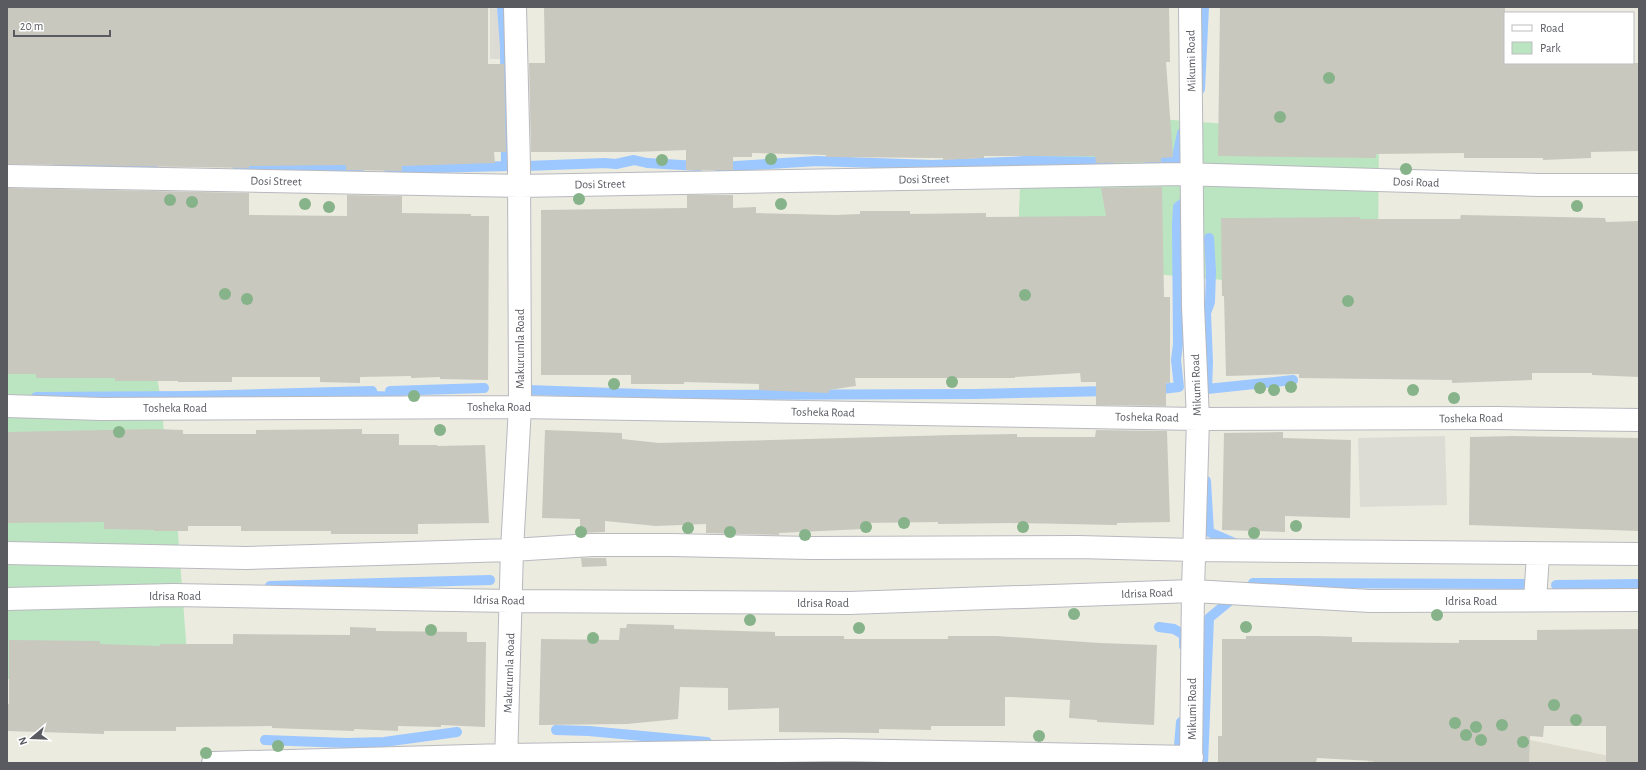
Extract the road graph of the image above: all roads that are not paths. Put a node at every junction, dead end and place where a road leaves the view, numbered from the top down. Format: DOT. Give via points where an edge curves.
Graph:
graph roads {
  1 [pos="515,7"];
  2 [pos="1190,7"];
  3 [pos="1193,175"];
  4 [pos="7,176"];
  5 [pos="1639,185"];
  6 [pos="519,186"];
  7 [pos="7,406"];
  8 [pos="520,407"];
  9 [pos="1198,419"];
  10 [pos="1639,420"];
  11 [pos="512,550"];
  12 [pos="1195,550"];
  13 [pos="7,553"];
  14 [pos="1639,554"];
  15 [pos="1538,555"];
  16 [pos="1193,591"];
  17 [pos="7,598"];
  18 [pos="1536,600"];
  19 [pos="1639,600"];
  20 [pos="512,601"];
  21 [pos="506,759"];
  22 [pos="1192,760"];
  23 [pos="213,763"];
  1 -- 6 [label="street, Makurumla Road"];
  2 -- 3 [label="street, Mikumi Road"];
  3 -- 5 [label="street, Dosi Road" via="1539,185"];
  3 -- 6 [label="street, Dosi Street"];
  3 -- 9 [label="street, Mikumi Road" via="1193,306"];
  4 -- 6 [label="street, Dosi Street"];
  6 -- 8 [label="street, Makurumla Road"];
  7 -- 8 [label="street, Tosheka Road" via="101,409"];
  8 -- 9 [label="street, Tosheka Road"];
  8 -- 11 [label="street, Makurumla Road"];
  9 -- 10 [label="street, Tosheka Road"];
  9 -- 12 [label="street, Mikumi Road"];
  11 -- 12 [label="street" via="592,545 812,548 1078,547"];
  11 -- 13 [label="street" via="246,558"];
  11 -- 20 [label="street, Makurumla Road"];
  12 -- 15 [label="street"];
  12 -- 16 [label="street, Mikumi Road"];
  14 -- 15 [label="street"];
  15 -- 18 [label="street"];
  16 -- 18 [label="street, Idrisa Road" via="1370,601"];
  16 -- 20 [label="street, Idrisa Road" via="850,603"];
  16 -- 22 [label="street, Mikumi Road"];
  17 -- 20 [label="street, Idrisa Road" via="173,595"];
  18 -- 19 [label="street, Idrisa Road"];
  20 -- 21 [label="street, Makurumla Road"];
  21 -- 22 [label="street" via="840,750"];
  21 -- 23 [label="street"];
}
